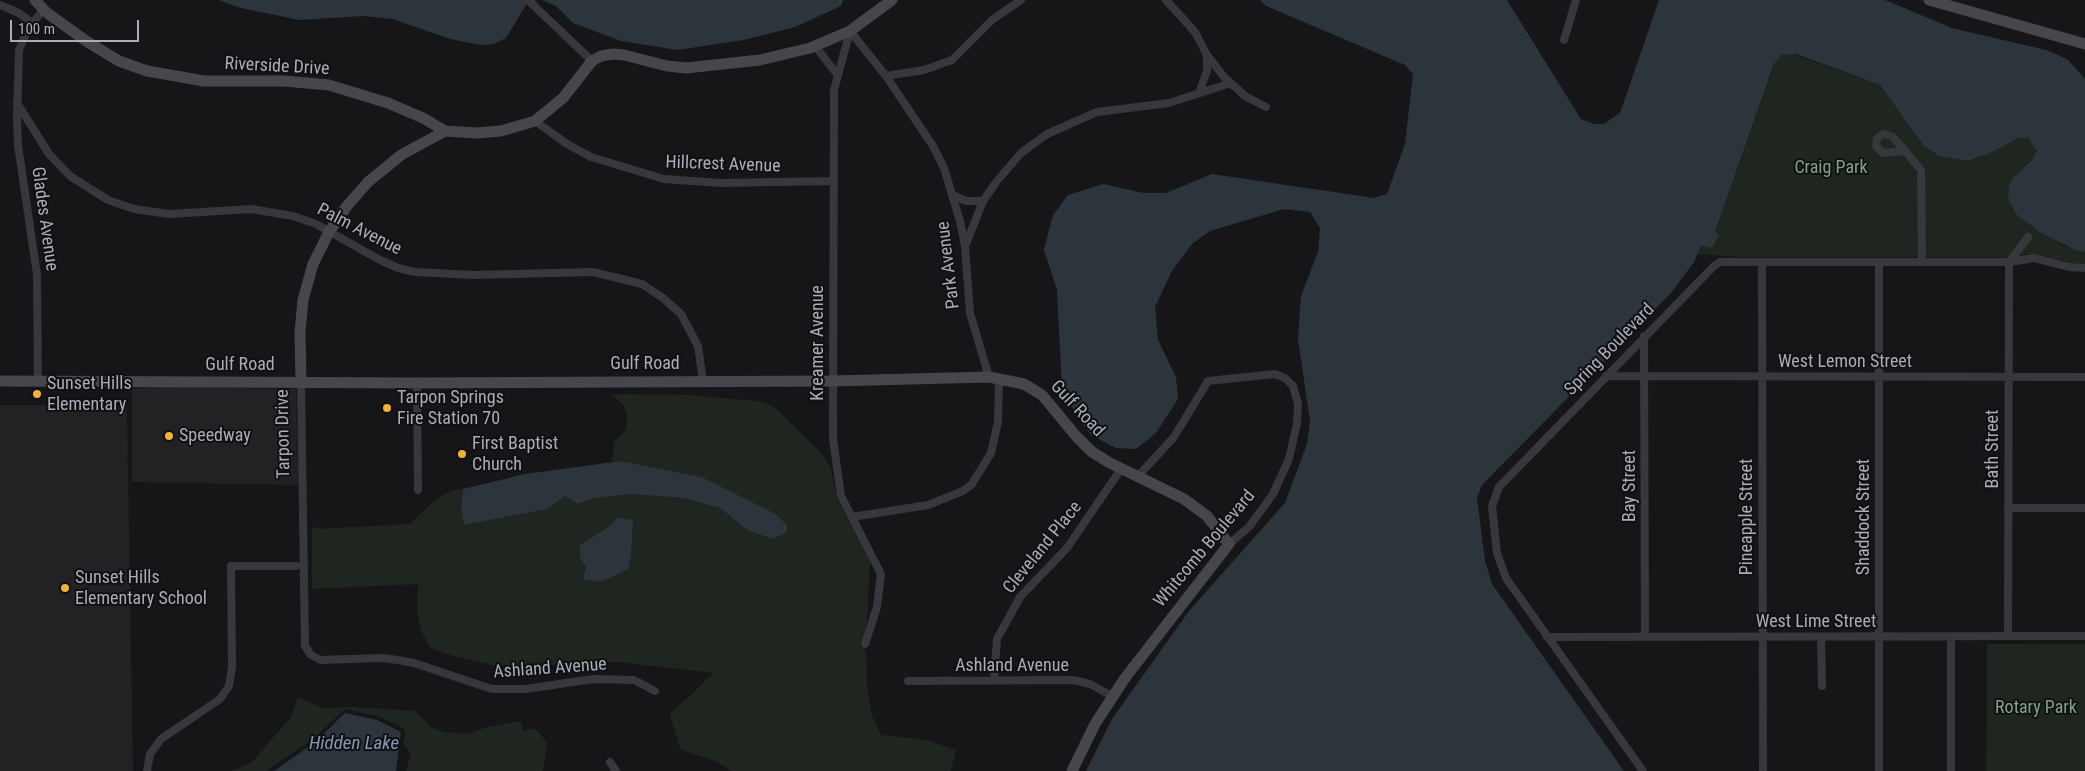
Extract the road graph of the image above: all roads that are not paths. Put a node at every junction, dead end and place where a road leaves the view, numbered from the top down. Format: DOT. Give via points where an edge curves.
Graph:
graph roads {
  1 [pos="35,0"];
  2 [pos="528,0"];
  3 [pos="892,0"];
  4 [pos="1021,0"];
  5 [pos="1166,0"];
  6 [pos="1576,0"];
  7 [pos="1929,0"];
  8 [pos="0,5"];
  9 [pos="43,10"];
  10 [pos="32,23"];
  11 [pos="850,31"];
  12 [pos="1564,40"];
  13 [pos="2085,44"];
  14 [pos="815,46"];
  15 [pos="1207,55"];
  16 [pos="592,61"];
  17 [pos="837,74"];
  18 [pos="886,76"];
  19 [pos="1231,83"];
  20 [pos="1199,93"];
  21 [pos="17,103"];
  22 [pos="1266,107"];
  23 [pos="535,121"];
  24 [pos="445,131"];
  25 [pos="1906,151"];
  26 [pos="833,181"];
  27 [pos="953,195"];
  28 [pos="983,200"];
  29 [pos="329,232"];
  30 [pos="2028,237"];
  31 [pos="965,246"];
  32 [pos="1762,262"];
  33 [pos="1879,262"];
  34 [pos="1922,262"];
  35 [pos="2009,262"];
  36 [pos="2085,268"];
  37 [pos="1644,336"];
  38 [pos="1606,376"];
  39 [pos="1645,376"];
  40 [pos="1762,376"];
  41 [pos="1879,377"];
  42 [pos="2008,377"];
  43 [pos="2085,377"];
  44 [pos="994,378"];
  45 [pos="832,380"];
  46 [pos="0,381"];
  47 [pos="38,381"];
  48 [pos="703,381"];
  49 [pos="301,383"];
  50 [pos="417,383"];
  51 [pos="1122,469"];
  52 [pos="1139,475"];
  53 [pos="418,490"];
  54 [pos="2008,508"];
  55 [pos="2085,508"];
  56 [pos="852,518"];
  57 [pos="1230,544"];
  58 [pos="296,566"];
  59 [pos="1645,636"];
  60 [pos="2008,636"];
  61 [pos="2085,636"];
  62 [pos="1547,637"];
  63 [pos="1762,637"];
  64 [pos="1821,637"];
  65 [pos="1879,637"];
  66 [pos="1951,637"];
  67 [pos="865,644"];
  68 [pos="305,646"];
  69 [pos="994,680"];
  70 [pos="908,681"];
  71 [pos="1822,686"];
  72 [pos="655,691"];
  73 [pos="1112,696"];
  74 [pos="610,762"];
  75 [pos="147,771"];
  76 [pos="616,771"];
  77 [pos="1072,771"];
  78 [pos="1643,771"];
  79 [pos="1763,771"];
  80 [pos="1879,771"];
  81 [pos="1950,771"];
  1 -- 9 [label="street, Riverside Drive"];
  2 -- 16 [label="street"];
  3 -- 11 [label="street"];
  4 -- 18 [label="street" via="992,20 952,60 924,70"];
  5 -- 15 [label="street" via="1195,32"];
  6 -- 12 [label="street"];
  7 -- 13 [label="street"];
  8 -- 10 [label="street"];
  9 -- 10 [label="street"];
  9 -- 24 [label="street, Riverside Drive" via="111,56 147,71 204,81 284,81 329,85 388,102"];
  10 -- 21 [label="street, Glades Avenue" via="19,50"];
  11 -- 14 [label="street"];
  11 -- 17 [label="street, Kreamer Avenue"];
  11 -- 18 [label="street, Park Avenue"];
  14 -- 16 [label="street" via="774,58 714,66 667,66 613,54"];
  14 -- 17 [label="street"];
  15 -- 19 [label="street"];
  15 -- 20 [label="street" via="1207,71"];
  16 -- 23 [label="street, Riverside Drive" via="563,98"];
  17 -- 26 [label="street, Kreamer Avenue"];
  18 -- 27 [label="street, Park Avenue" via="933,146"];
  19 -- 20 [label="street"];
  19 -- 22 [label="street" via="1245,96"];
  20 -- 28 [label="street" via="1169,103 1097,112 1056,129 1021,153"];
  21 -- 29 [label="street, Palm Avenue" via="58,165 82,185 114,203 169,214 228,209 269,211 306,219"];
  21 -- 47 [label="street, Glades Avenue" via="18,145 37,275"];
  23 -- 24 [label="street, Riverside Drive" via="489,133"];
  23 -- 26 [label="street, Hillcrest Avenue" via="567,144 591,156 664,179 721,183"];
  24 -- 29 [label="street, Tarpon Drive" via="401,155 368,182"];
  25 -- 34 [label="street" via="1921,170"];
  26 -- 45 [label="street, Kreamer Avenue"];
  27 -- 28 [label="street" via="966,201"];
  27 -- 31 [label="street, Park Avenue"];
  28 -- 31 [label="street"];
  29 -- 48 [label="street, Palm Avenue" via="378,259 415,272 473,275 593,272 642,284 681,314 698,346"];
  29 -- 49 [label="street, Tarpon Drive" via="313,264 303,300"];
  30 -- 35 [label="street"];
  31 -- 44 [label="street, Park Avenue" via="970,312"];
  32 -- 33 [label="street, Spring Boulevard"];
  32 -- 37 [label="street, Spring Boulevard" via="1720,262"];
  32 -- 40 [label="street, Pineapple Street"];
  33 -- 34 [label="street, Spring Boulevard"];
  33 -- 41 [label="street, Shaddock Street"];
  34 -- 35 [label="street, Spring Boulevard"];
  35 -- 36 [label="street, Spring Boulevard" via="2034,258"];
  35 -- 42 [label="street, Bath Street"];
  37 -- 38 [label="street, Spring Boulevard"];
  37 -- 39 [label="street, Bay Street"];
  38 -- 39 [label="street, West Lemon Street"];
  38 -- 62 [label="street, Spring Boulevard" via="1499,486 1494,497 1492,506 1501,569"];
  39 -- 40 [label="street, West Lemon Street"];
  39 -- 59 [label="street, Bay Street"];
  40 -- 41 [label="street, West Lemon Street"];
  40 -- 63 [label="street, Pineapple Street"];
  41 -- 42 [label="street, West Lemon Street"];
  41 -- 65 [label="street, Shaddock Street"];
  42 -- 43 [label="street, West Lemon Street"];
  42 -- 54 [label="street, Bath Street"];
  44 -- 45 [label="street, Gulf Road"];
  44 -- 51 [label="street, Gulf Road" via="1019,382 1034,389 1083,443 1102,459"];
  44 -- 56 [label="street, Park Avenue" via="998,422 991,453 972,484 928,505"];
  45 -- 48 [label="street, Gulf Road"];
  45 -- 56 [label="street, Kreamer Avenue" via="836,473 841,496"];
  46 -- 47 [label="street, Gulf Road"];
  47 -- 49 [label="street, Gulf Road"];
  48 -- 50 [label="street, Gulf Road"];
  49 -- 50 [label="street, Gulf Road"];
  49 -- 68 [label="street, Tarpon Drive"];
  50 -- 53 [label="street"];
  51 -- 52 [label="street, Gulf Road"];
  51 -- 69 [label="street, Cleveland Place" via="1067,548 1020,597 997,639"];
  52 -- 57 [label="street, Gulf Road" via="1197,508"];
  52 -- 57 [label="street, Whitcomb Boulevard" via="1174,437 1208,381 1279,374 1293,386 1298,404 1293,444 1273,494 1249,527"];
  54 -- 55 [label="street"];
  54 -- 60 [label="street, Bath Street"];
  56 -- 67 [label="street, Kreamer Avenue" via="881,574 877,607"];
  57 -- 73 [label="street, Whitcomb Boulevard" via="1139,657"];
  58 -- 75 [label="street" via="231,566 232,667 229,686 220,699 161,739 150,754"];
  59 -- 62 [label="street, West Lime Street"];
  59 -- 63 [label="street, West Lime Street"];
  60 -- 61 [label="street, West Lime Street"];
  60 -- 66 [label="street, West Lime Street"];
  62 -- 78 [label="street, Spring Boulevard"];
  63 -- 64 [label="street, West Lime Street"];
  63 -- 79 [label="street, Pineapple Street"];
  64 -- 65 [label="street, West Lime Street"];
  64 -- 71 [label="street"];
  65 -- 66 [label="street, West Lime Street"];
  65 -- 80 [label="street, Shaddock Street"];
  66 -- 81 [label="street"];
  68 -- 72 [label="street, Ashland Avenue" via="310,655 321,660 398,660 492,690 526,689 594,679 634,680"];
  69 -- 70 [label="street, Ashland Avenue"];
  69 -- 73 [label="street, Ashland Avenue" via="1076,680"];
  73 -- 77 [label="street, Whitcomb Boulevard"];
  74 -- 76 [label="street"];
}
